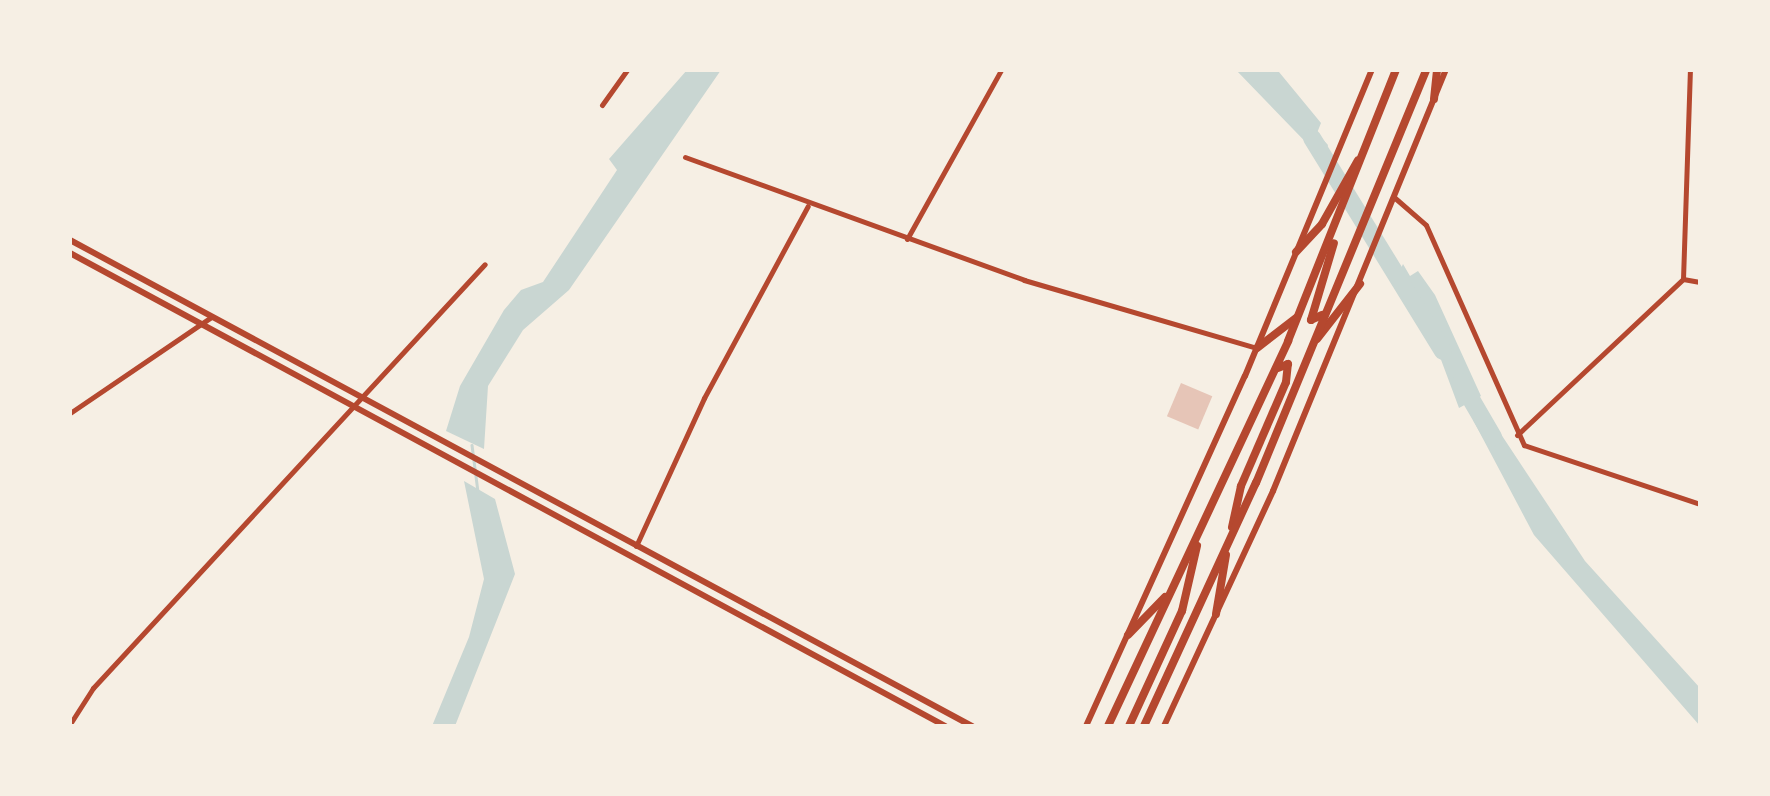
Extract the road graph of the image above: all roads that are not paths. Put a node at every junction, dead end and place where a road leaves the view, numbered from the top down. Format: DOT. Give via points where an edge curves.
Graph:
graph roads {
  1 [pos="627,70"];
  2 [pos="1001,70"];
  3 [pos="1372,70"];
  4 [pos="1396,70"];
  5 [pos="1424,70"];
  6 [pos="1437,70"];
  7 [pos="1446,70"];
  8 [pos="1690,70"];
  9 [pos="1434,99"];
  10 [pos="602,104"];
  11 [pos="1361,156"];
  12 [pos="685,157"];
  13 [pos="1395,198"];
  14 [pos="808,206"];
  15 [pos="1340,219"];
  16 [pos="70,240"];
  17 [pos="907,240"];
  18 [pos="1296,252"];
  19 [pos="70,253"];
  20 [pos="485,264"];
  21 [pos="1683,279"];
  22 [pos="1700,282"];
  23 [pos="1360,284"];
  24 [pos="1324,313"];
  25 [pos="1299,315"];
  26 [pos="211,317"];
  27 [pos="206,326"];
  28 [pos="1311,346"];
  29 [pos="1257,348"];
  30 [pos="1274,371"];
  31 [pos="364,400"];
  32 [pos="353,408"];
  33 [pos="70,413"];
  34 [pos="1516,436"];
  35 [pos="1700,504"];
  36 [pos="1200,532"];
  37 [pos="1228,542"];
  38 [pos="636,546"];
  39 [pos="1172,590"];
  40 [pos="1216,614"];
  41 [pos="1128,634"];
  42 [pos="70,724"];
  43 [pos="945,726"];
  44 [pos="972,726"];
  45 [pos="1086,726"];
  46 [pos="1108,726"];
  47 [pos="1129,726"];
  48 [pos="1144,726"];
  49 [pos="1164,726"];
  1 -- 10 [label="street"];
  2 -- 17 [label="street"];
  3 -- 18 [label="main road"];
  4 -- 11 [label="main road"];
  5 -- 24 [label="main road"];
  6 -- 9 [label="main road"];
  7 -- 9 [label="main road"];
  8 -- 21 [label="street"];
  9 -- 13 [label="main road"];
  11 -- 15 [label="main road"];
  11 -- 18 [label="main road"];
  12 -- 14 [label="street"];
  13 -- 23 [label="main road"];
  13 -- 34 [label="street" via="1426,225"];
  14 -- 17 [label="street"];
  14 -- 38 [label="street" via="704,398"];
  15 -- 24 [label="main road" via="1311,320"];
  15 -- 25 [label="main road"];
  16 -- 26 [label="main road"];
  17 -- 29 [label="street"];
  18 -- 29 [label="main road"];
  19 -- 27 [label="main road"];
  20 -- 31 [label="street"];
  21 -- 22 [label="street"];
  21 -- 34 [label="street"];
  23 -- 28 [label="main road"];
  23 -- 40 [label="main road"];
  24 -- 28 [label="main road"];
  25 -- 29 [label="main road"];
  25 -- 30 [label="main road"];
  26 -- 27 [label="street"];
  26 -- 31 [label="main road"];
  27 -- 32 [label="main road"];
  27 -- 33 [label="street"];
  28 -- 37 [label="main road"];
  29 -- 41 [label="main road"];
  30 -- 36 [label="main road"];
  30 -- 37 [label="main road" via="1288,364"];
  31 -- 32 [label="street"];
  31 -- 38 [label="main road"];
  32 -- 42 [label="street" via="93,688"];
  32 -- 43 [label="main road"];
  34 -- 35 [label="street" via="1524,445"];
  36 -- 39 [label="main road"];
  36 -- 47 [label="main road" via="1182,611"];
  37 -- 40 [label="main road"];
  37 -- 48 [label="main road"];
  38 -- 44 [label="main road"];
  39 -- 41 [label="main road"];
  39 -- 46 [label="main road"];
  40 -- 49 [label="main road"];
  41 -- 45 [label="main road"];
}
